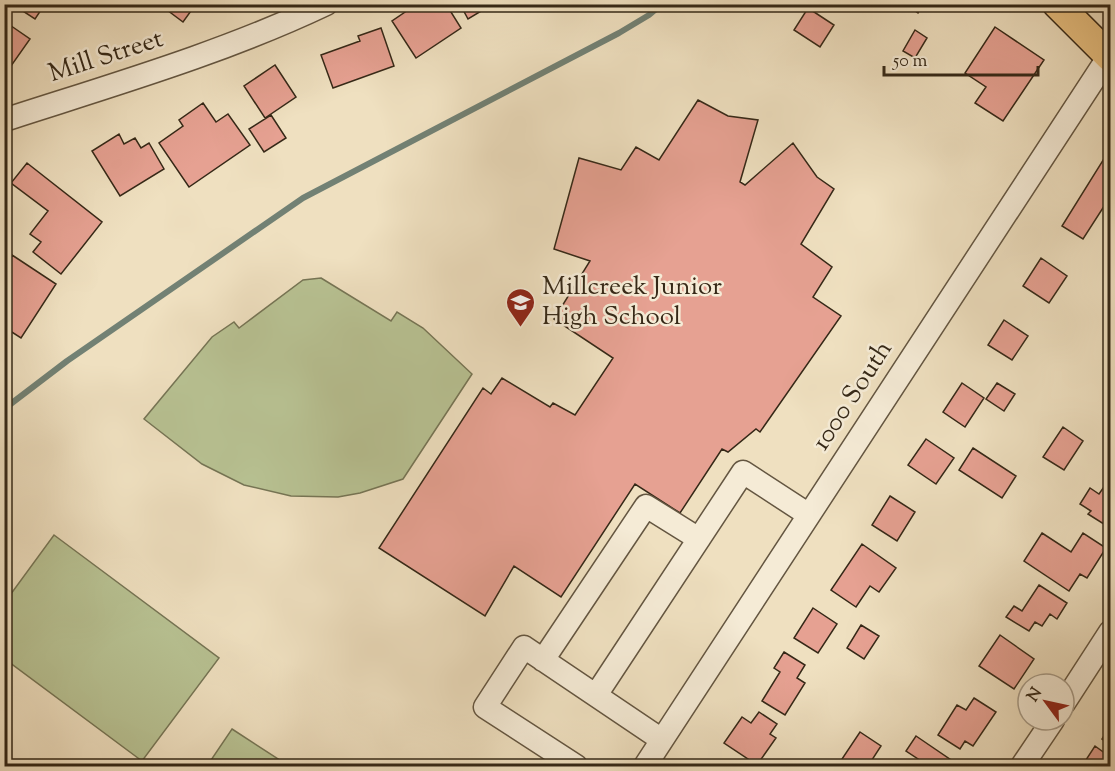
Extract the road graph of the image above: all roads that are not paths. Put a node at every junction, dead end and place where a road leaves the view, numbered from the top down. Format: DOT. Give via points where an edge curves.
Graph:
graph roads {
  1 [pos="326,4"];
  2 [pos="1057,4"];
  3 [pos="1110,56"];
  4 [pos="4,120"];
  5 [pos="809,515"];
  6 [pos="699,539"];
  7 [pos="1110,632"];
  8 [pos="543,660"];
  9 [pos="1076,684"];
  10 [pos="596,695"];
  11 [pos="1045,732"];
  12 [pos="662,740"];
  13 [pos="576,766"];
  14 [pos="645,766"];
  15 [pos="1022,766"];
  1 -- 4 [label="street, Mill Street" via="154,72"];
  2 -- 3 [label="main road"];
  3 -- 5 [label="street, 1000 South"];
  5 -- 6 [label="street" via="743,472"];
  5 -- 12 [label="street, 1000 South"];
  6 -- 8 [label="street" via="646,506"];
  6 -- 10 [label="street"];
  7 -- 9 [label="street"];
  8 -- 10 [label="street"];
  8 -- 13 [label="street" via="524,647 485,707"];
  10 -- 12 [label="street"];
  11 -- 15 [label="street"];
  12 -- 14 [label="street, 1000 South"];
}
